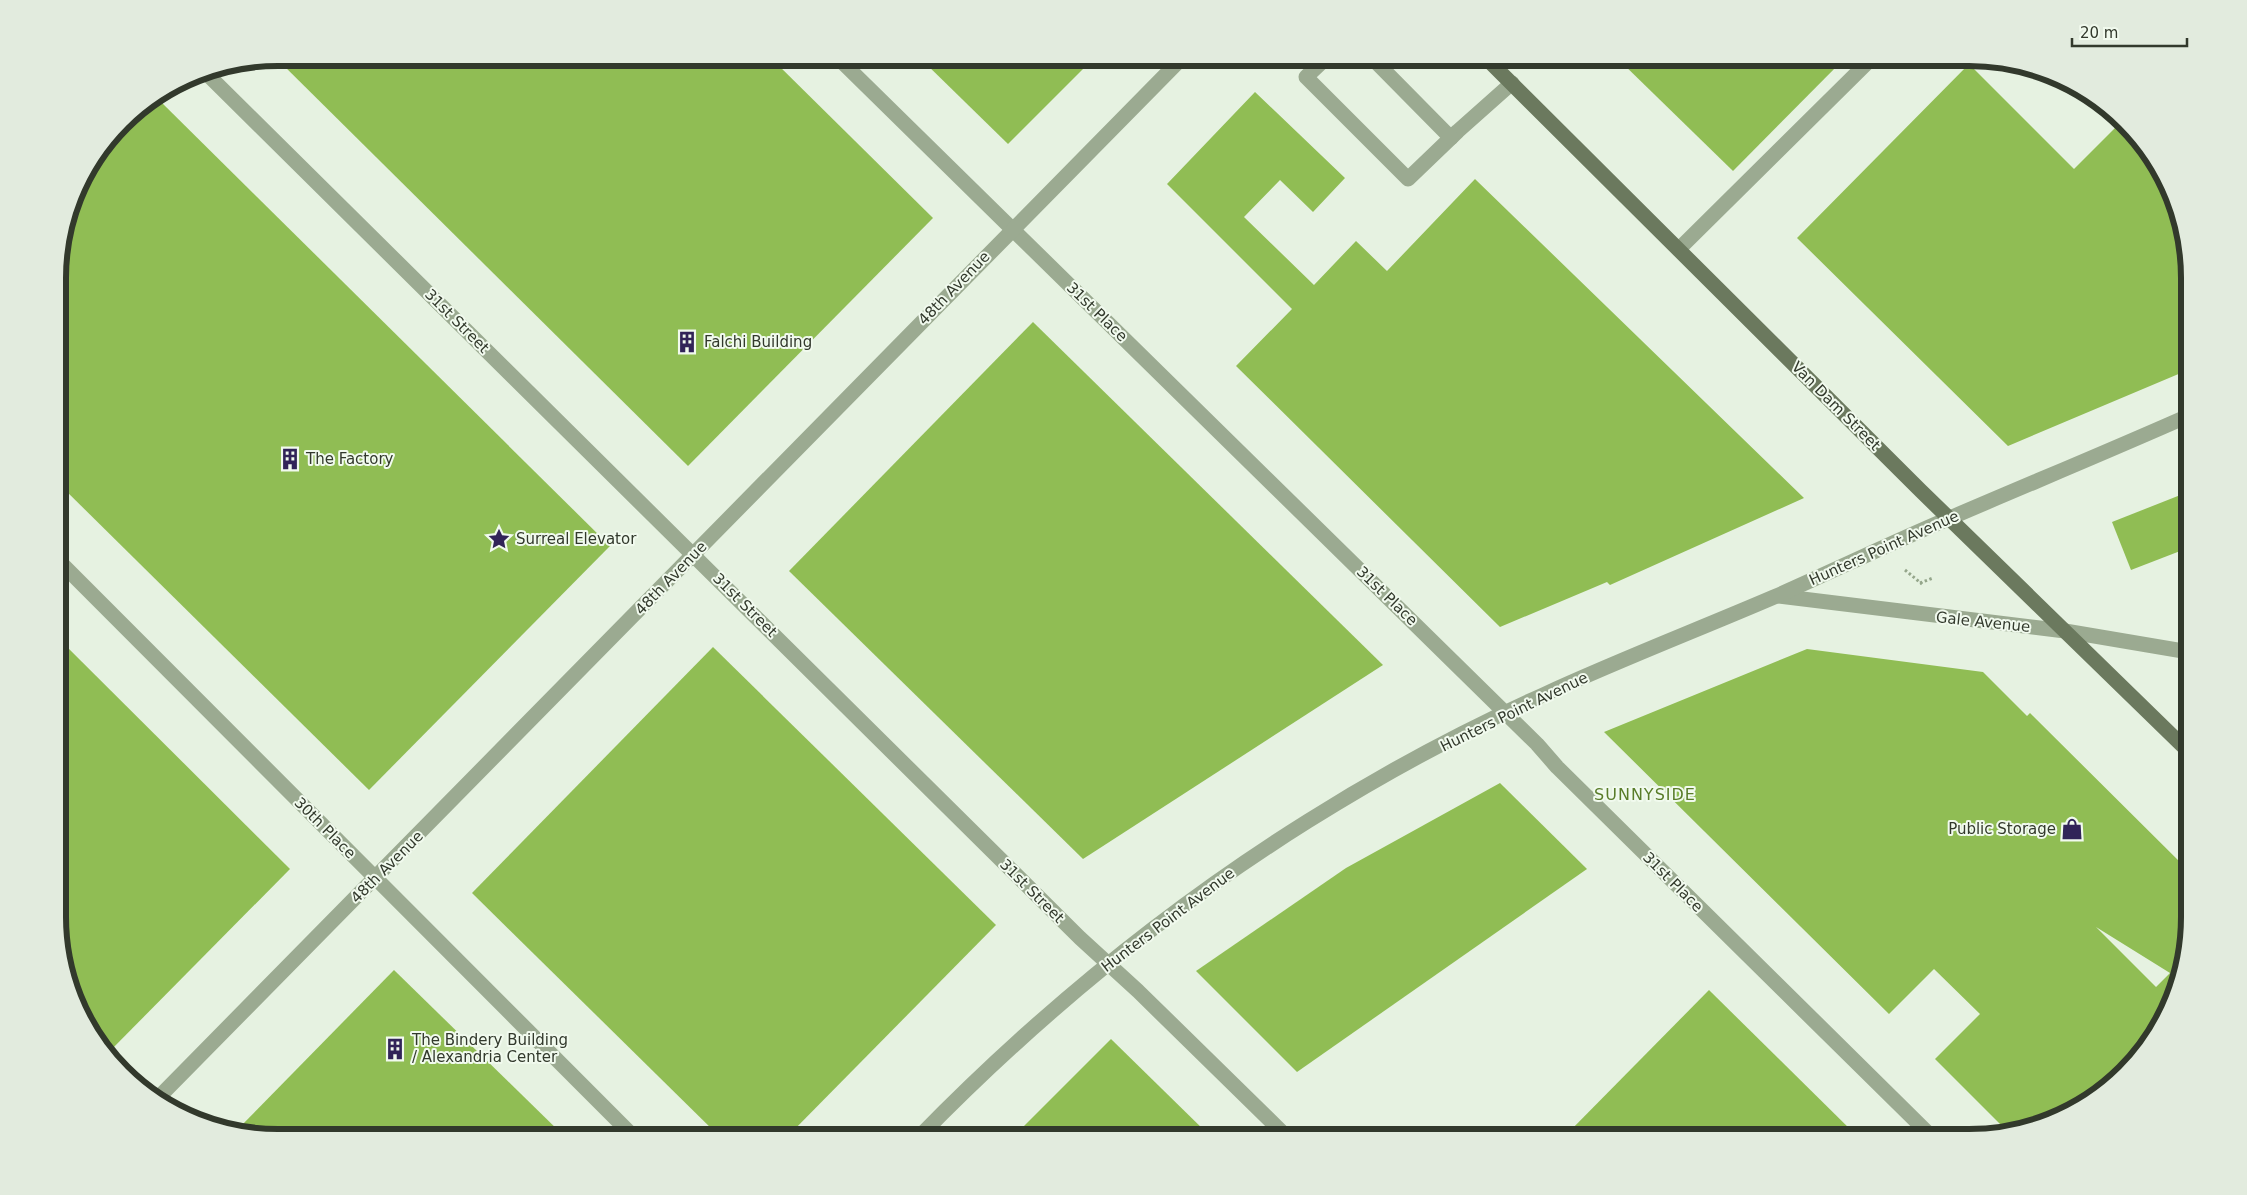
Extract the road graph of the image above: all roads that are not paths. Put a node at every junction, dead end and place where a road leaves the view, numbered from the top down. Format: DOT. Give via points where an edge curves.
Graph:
graph roads {
  1 [pos="846,66"];
  2 [pos="1174,66"];
  3 [pos="1316,66"];
  4 [pos="1380,66"];
  5 [pos="1494,66"];
  6 [pos="1864,66"];
  7 [pos="211,78"];
  8 [pos="1512,83"];
  9 [pos="1452,138"];
  10 [pos="1012,228"];
  11 [pos="1679,249"];
  12 [pos="2181,419"];
  13 [pos="1950,518"];
  14 [pos="694,554"];
  15 [pos="66,568"];
  16 [pos="1777,596"];
  17 [pos="2065,631"];
  18 [pos="2181,651"];
  19 [pos="1504,713"];
  20 [pos="2181,744"];
  21 [pos="376,878"];
  22 [pos="1108,964"];
  23 [pos="162,1094"];
  24 [pos="626,1129"];
  25 [pos="927,1129"];
  26 [pos="1279,1129"];
  27 [pos="1924,1129"];
  1 -- 10 [label="street, 31st Place"];
  2 -- 10 [label="street, 48th Avenue"];
  3 -- 9 [label="street" via="1306,77 1408,179"];
  4 -- 9 [label="street"];
  5 -- 8 [label="main road, Van Dam Street"];
  6 -- 11 [label="street"];
  7 -- 14 [label="street, 31st Street"];
  8 -- 9 [label="street"];
  8 -- 11 [label="main road, Van Dam Street"];
  10 -- 14 [label="street, 48th Avenue"];
  10 -- 19 [label="street, 31st Place"];
  11 -- 13 [label="main road, Van Dam Street"];
  12 -- 13 [label="street, Hunters Point Avenue"];
  13 -- 16 [label="street, Hunters Point Avenue"];
  13 -- 17 [label="main road, Van Dam Street"];
  14 -- 21 [label="street, 48th Avenue"];
  14 -- 22 [label="street, 31st Street"];
  15 -- 21 [label="street, 30th Place"];
  16 -- 17 [label="street, Gale Avenue"];
  16 -- 19 [label="street, Hunters Point Avenue"];
  17 -- 18 [label="street, Gale Avenue"];
  17 -- 20 [label="main road, Van Dam Street"];
  19 -- 22 [label="street, Hunters Point Avenue" via="1309,821 1205,890"];
  19 -- 27 [label="street, 31st Place"];
  21 -- 23 [label="street, 48th Avenue"];
  21 -- 24 [label="street, 30th Place"];
  22 -- 25 [label="street, Hunters Point Avenue" via="1011,1046"];
  22 -- 26 [label="street, 31st Street"];
}
